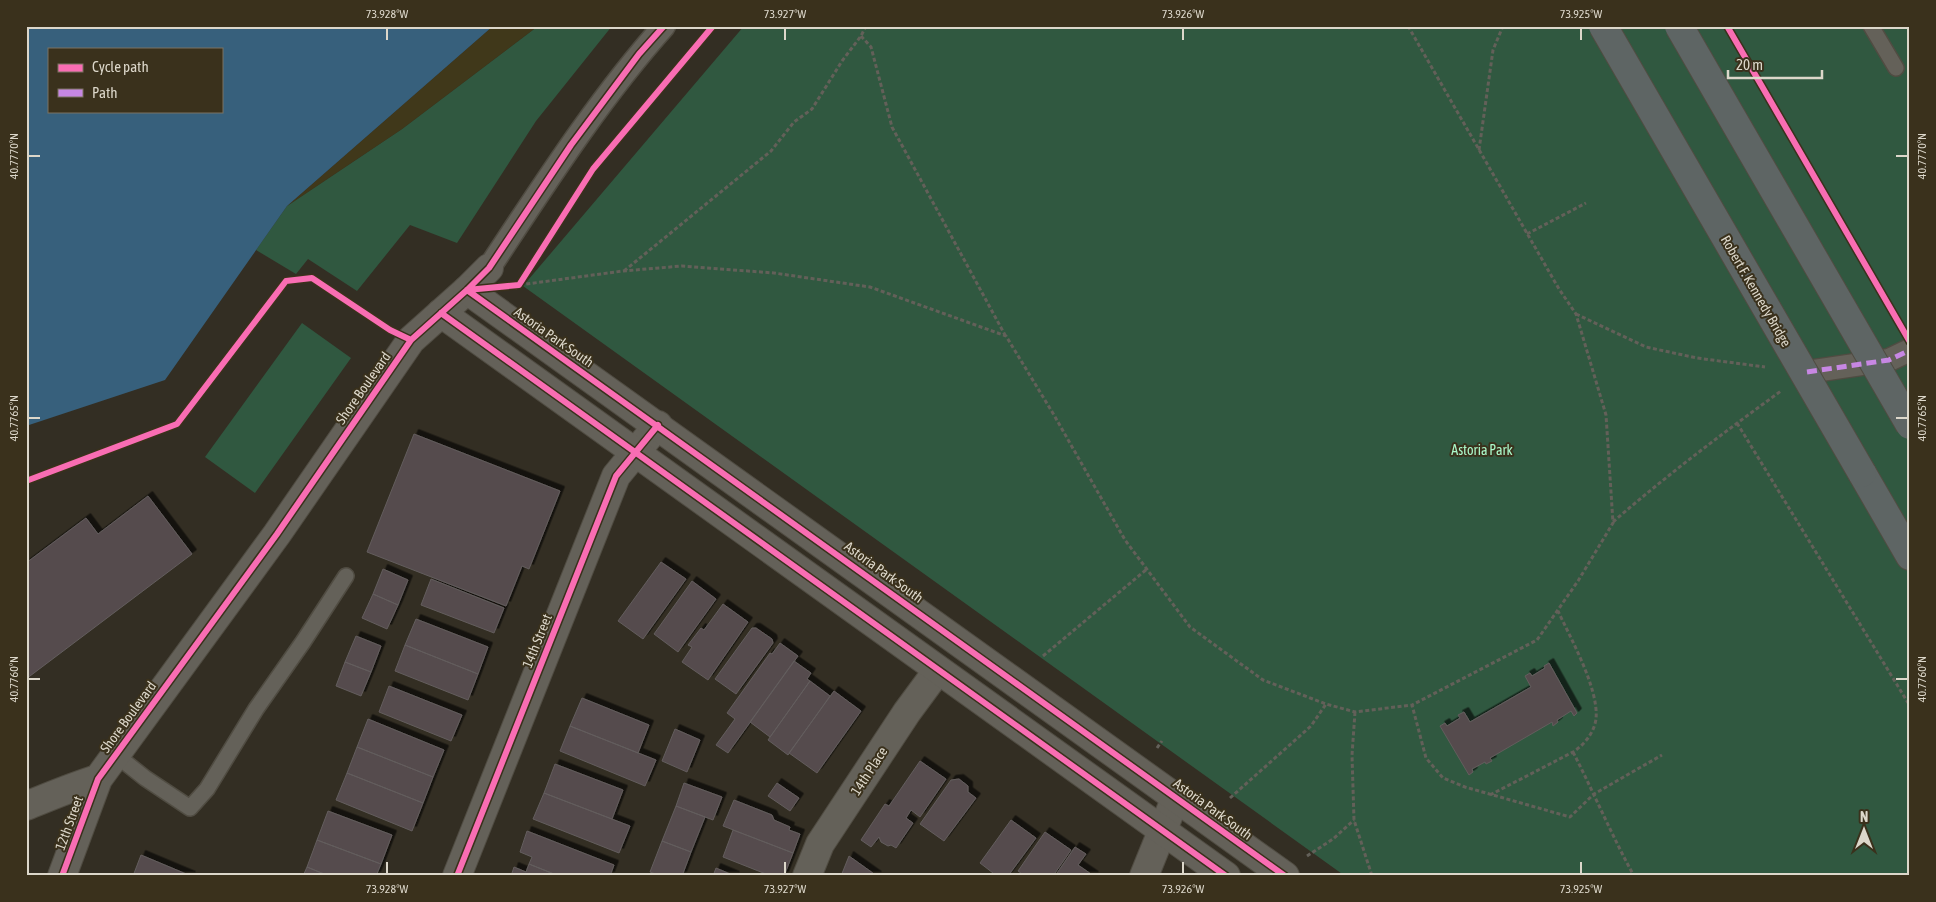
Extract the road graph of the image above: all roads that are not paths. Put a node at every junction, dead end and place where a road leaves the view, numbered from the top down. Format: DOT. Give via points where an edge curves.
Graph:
graph roads {
  1 [pos="664,26"];
  2 [pos="1603,26"];
  3 [pos="1679,26"];
  4 [pos="1871,26"];
  5 [pos="1896,68"];
  6 [pos="489,268"];
  7 [pos="467,290"];
  8 [pos="441,313"];
  9 [pos="1910,350"];
  10 [pos="1807,372"];
  11 [pos="1910,425"];
  12 [pos="658,426"];
  13 [pos="635,453"];
  14 [pos="1910,556"];
  15 [pos="346,576"];
  16 [pos="938,670"];
  17 [pos="116,755"];
  18 [pos="98,779"];
  19 [pos="1176,797"];
  20 [pos="26,806"];
  21 [pos="1162,830"];
  22 [pos="62,876"];
  23 [pos="457,876"];
  24 [pos="807,876"];
  25 [pos="1144,876"];
  26 [pos="1226,876"];
  27 [pos="1285,876"];
  1 -- 6 [label="street, Shore Boulevard" via="571,145"];
  2 -- 14 [label="highway, Robert F. Kennedy Bridge, bridge"];
  3 -- 11 [label="highway, bridge"];
  4 -- 5 [label="lane"];
  6 -- 7 [label="street, Shore Boulevard"];
  7 -- 8 [label="street, Shore Boulevard"];
  7 -- 12 [label="street, Astoria Park South"];
  8 -- 13 [label="street"];
  8 -- 17 [label="street, Shore Boulevard" via="411,340 277,534"];
  9 -- 10 [label="street" via="1888,360"];
  12 -- 13 [label="street, 14th Street"];
  12 -- 19 [label="street, Astoria Park South"];
  13 -- 16 [label="street"];
  13 -- 23 [label="street, 14th Street" via="616,476"];
  15 -- 17 [label="lane" via="256,709 207,789 190,808"];
  16 -- 21 [label="street"];
  16 -- 24 [label="street, 14th Place" via="820,844"];
  17 -- 18 [label="street, Shore Boulevard"];
  18 -- 20 [label="street"];
  18 -- 22 [label="street, 12th Street"];
  19 -- 21 [label="street"];
  19 -- 27 [label="street, Astoria Park South"];
  21 -- 25 [label="street"];
  21 -- 26 [label="street"];
}
